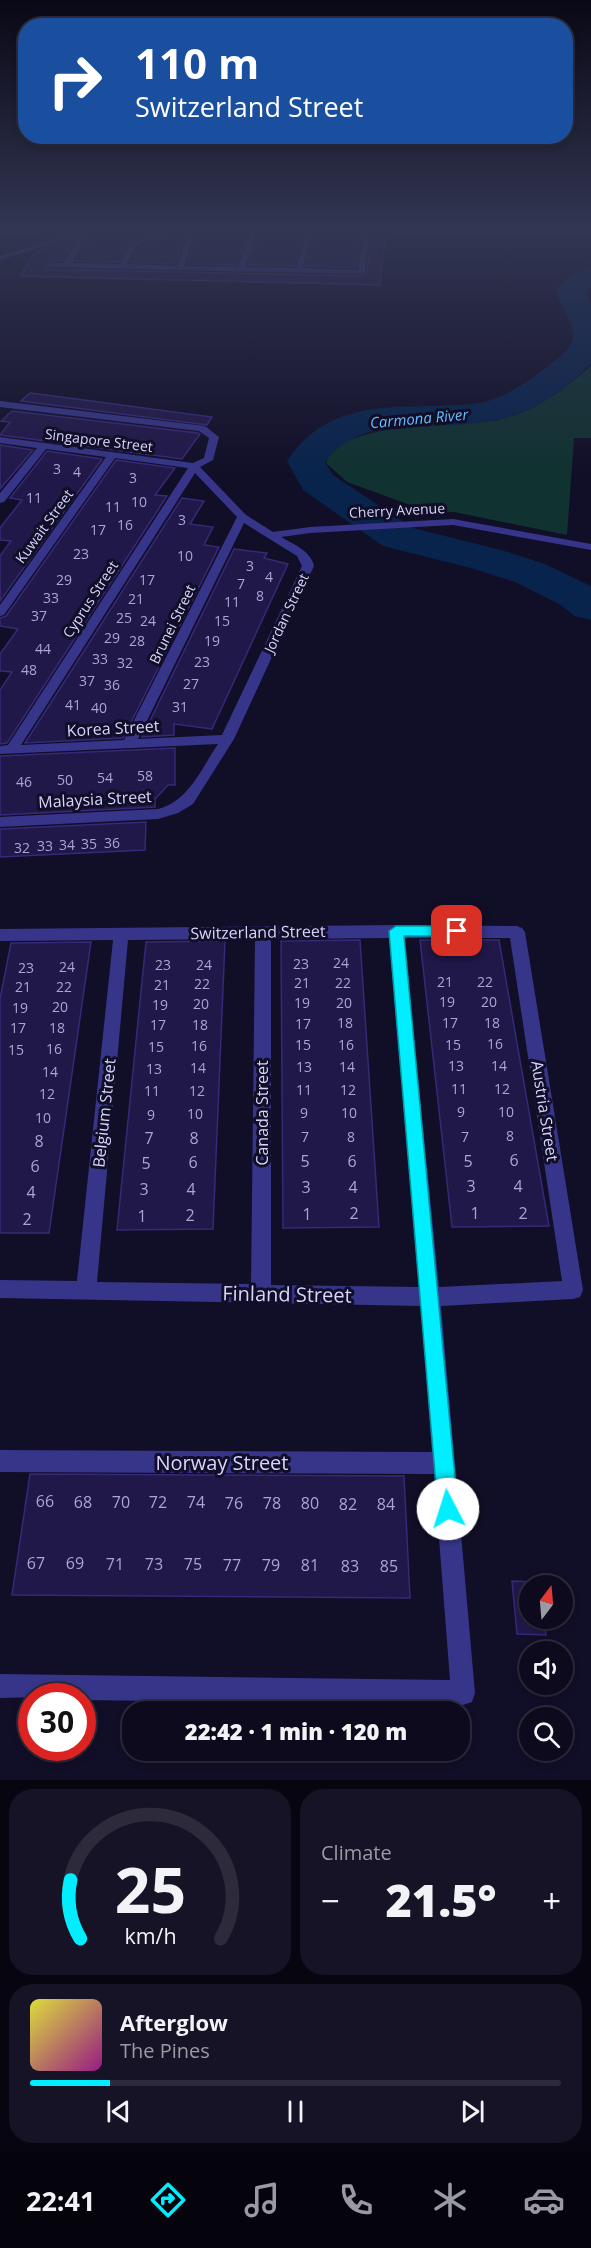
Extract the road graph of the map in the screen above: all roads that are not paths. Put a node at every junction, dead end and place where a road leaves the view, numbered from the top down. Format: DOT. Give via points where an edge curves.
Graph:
graph roads {
  1 [pos="0,404"];
  2 [pos="0,440"];
  3 [pos="43,446"];
  4 [pos="113,455"];
  5 [pos="194,466"];
  6 [pos="0,500"];
  7 [pos="242,517"];
  8 [pos="272,535"];
  9 [pos="522,536"];
  10 [pos="591,547"];
  11 [pos="591,555"];
  12 [pos="0,613"];
  13 [pos="227,739"];
  14 [pos="129,744"];
  15 [pos="6,750"];
  16 [pos="188,801"];
  17 [pos="0,822"];
  18 [pos="396,931"];
  19 [pos="263,932"];
  20 [pos="517,932"];
  21 [pos="0,935"];
  22 [pos="121,935"];
  23 [pos="0,1289"];
  24 [pos="86,1290"];
  25 [pos="573,1290"];
  26 [pos="261,1294"];
  27 [pos="430,1297"];
  28 [pos="0,1461"];
  29 [pos="444,1463"];
  30 [pos="0,1686"];
  1 -- 5 [label="street" via="202,429 214,437 208,460"];
  2 -- 3 [label="street, Singapore Street"];
  3 -- 4 [label="street, Singapore Street"];
  3 -- 6 [label="street"];
  4 -- 5 [label="street, Singapore Street"];
  4 -- 12 [label="street, Kuwait Street"];
  5 -- 7 [label="street, Jordan Street"];
  5 -- 15 [label="street, Cyprus Street"];
  7 -- 8 [label="street, Jordan Street"];
  7 -- 14 [label="street, Brunei Street"];
  8 -- 9 [label="street, Cherry Avenue" via="453,522"];
  8 -- 13 [label="street, Jordan Street" via="301,554 308,566"];
  9 -- 10 [label="street, Cherry Avenue"];
  9 -- 11 [label="street, Cherry Avenue"];
  13 -- 14 [label="street, Korea Street"];
  13 -- 16 [label="street, Jordan Street"];
  14 -- 15 [label="street, Korea Street"];
  16 -- 17 [label="street, Malaysia Street" via="158,814"];
  18 -- 19 [label="street, Switzerland Street"];
  18 -- 20 [label="street, Switzerland Street"];
  18 -- 27 [label="street"];
  19 -- 22 [label="street, Switzerland Street"];
  19 -- 26 [label="street, Canada Street"];
  20 -- 25 [label="street, Austria Street"];
  21 -- 22 [label="street, Switzerland Street"];
  22 -- 24 [label="street, Belgium Street"];
  23 -- 24 [label="street, Finland Street"];
  24 -- 26 [label="street, Finland Street"];
  25 -- 27 [label="street, Finland Street"];
  26 -- 27 [label="street, Finland Street"];
  27 -- 29 [label="street"];
  28 -- 29 [label="street, Norway Street"];
  29 -- 30 [label="street" via="463,1693"];
}
